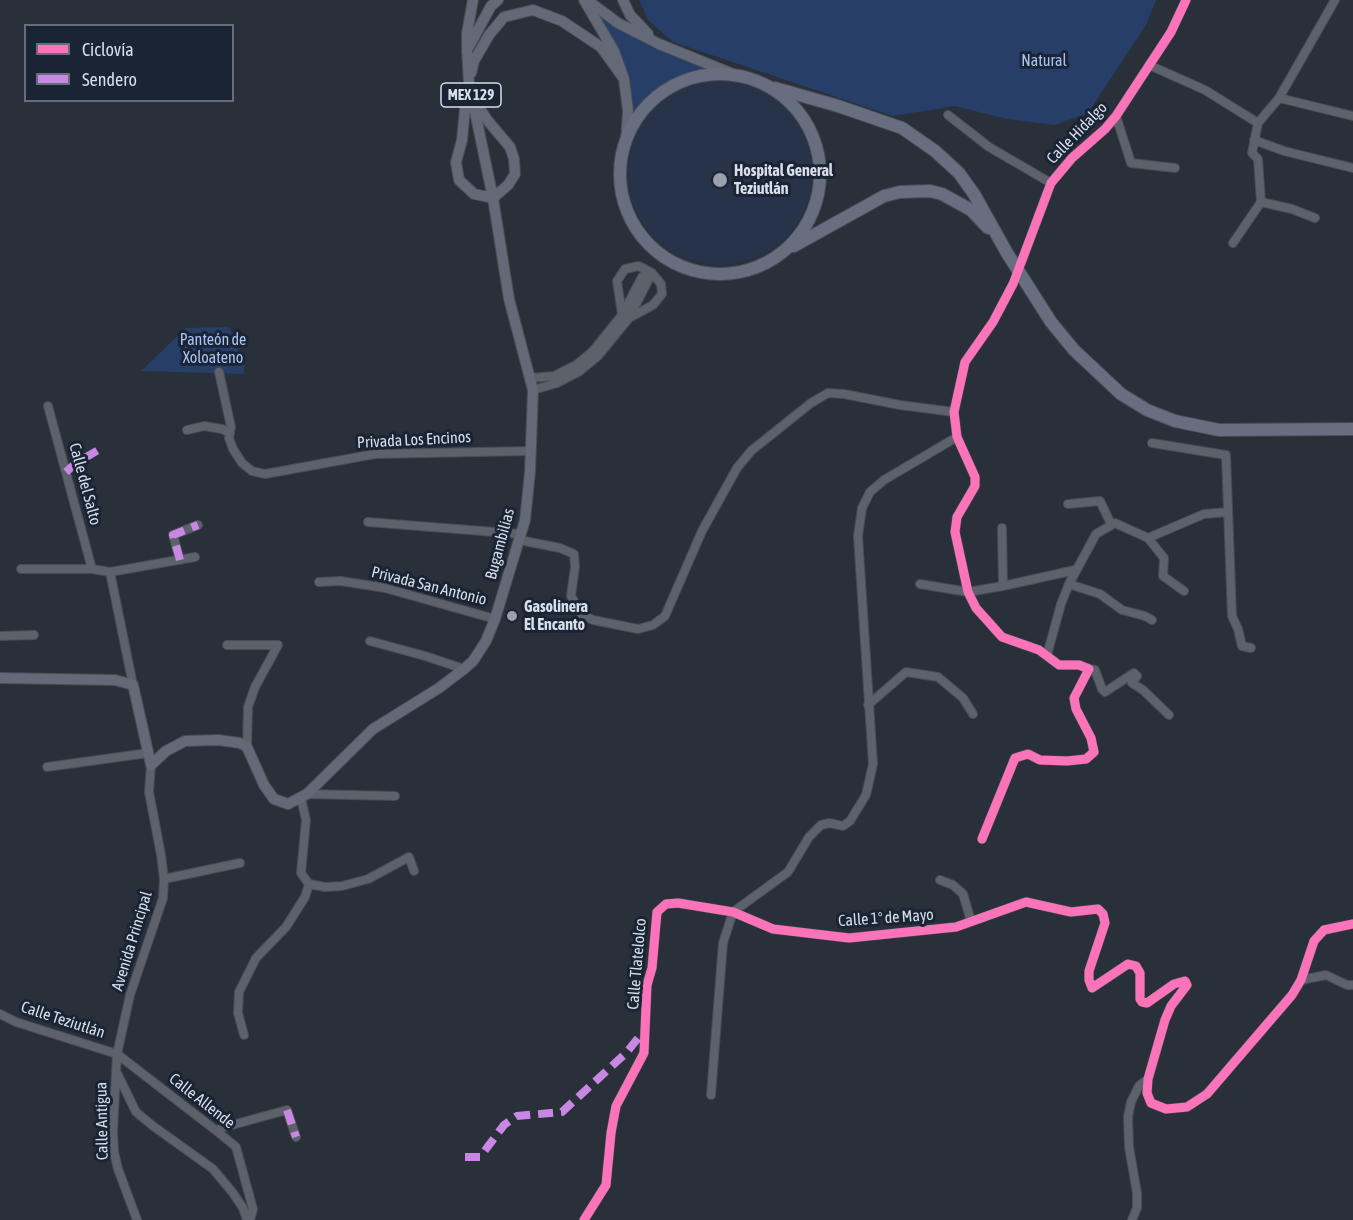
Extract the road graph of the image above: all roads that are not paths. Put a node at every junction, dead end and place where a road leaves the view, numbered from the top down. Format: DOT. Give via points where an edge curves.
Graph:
graph roads {
  1 [pos="474,0"];
  2 [pos="498,0"];
  3 [pos="585,0"];
  4 [pos="623,0"];
  5 [pos="1186,0"];
  6 [pos="1335,0"];
  7 [pos="659,44"];
  8 [pos="467,50"];
  9 [pos="1149,65"];
  10 [pos="733,74"];
  11 [pos="624,79"];
  12 [pos="470,88"];
  13 [pos="775,88"];
  14 [pos="1279,98"];
  15 [pos="948,115"];
  16 [pos="1116,116"];
  17 [pos="1353,116"];
  18 [pos="1258,123"];
  19 [pos="1254,140"];
  20 [pos="626,141"];
  21 [pos="1175,168"];
  22 [pos="1353,168"];
  23 [pos="1051,183"];
  24 [pos="493,198"];
  25 [pos="1261,202"];
  26 [pos="1315,218"];
  27 [pos="1233,243"];
  28 [pos="785,252"];
  29 [pos="1007,253"];
  30 [pos="1021,263"];
  31 [pos="650,272"];
  32 [pos="1013,284"];
  33 [pos="625,317"];
  34 [pos="219,372"];
  35 [pos="532,384"];
  36 [pos="48,406"];
  37 [pos="954,412"];
  38 [pos="1353,429"];
  39 [pos="187,430"];
  40 [pos="230,433"];
  41 [pos="957,437"];
  42 [pos="1152,443"];
  43 [pos="530,451"];
  44 [pos="1068,504"];
  45 [pos="1228,512"];
  46 [pos="368,522"];
  47 [pos="1111,524"];
  48 [pos="198,525"];
  49 [pos="1002,528"];
  50 [pos="520,537"];
  51 [pos="1148,538"];
  52 [pos="195,557"];
  53 [pos="180,560"];
  54 [pos="21,569"];
  55 [pos="92,569"];
  56 [pos="1075,570"];
  57 [pos="110,572"];
  58 [pos="319,582"];
  59 [pos="920,584"];
  60 [pos="1069,584"];
  61 [pos="1003,586"];
  62 [pos="1184,591"];
  63 [pos="968,592"];
  64 [pos="495,619"];
  65 [pos="1152,620"];
  66 [pos="34,635"];
  67 [pos="0,636"];
  68 [pos="370,641"];
  69 [pos="227,645"];
  70 [pos="1251,648"];
  71 [pos="1047,655"];
  72 [pos="464,669"];
  73 [pos="1089,669"];
  74 [pos="0,678"];
  75 [pos="133,685"];
  76 [pos="868,705"];
  77 [pos="973,714"];
  78 [pos="1169,715"];
  79 [pos="247,747"];
  80 [pos="148,753"];
  81 [pos="151,765"];
  82 [pos="47,767"];
  83 [pos="304,796"];
  84 [pos="395,796"];
  85 [pos="982,839"];
  86 [pos="240,863"];
  87 [pos="414,871"];
  88 [pos="164,879"];
  89 [pos="940,880"];
  90 [pos="309,884"];
  91 [pos="733,912"];
  92 [pos="971,921"];
  93 [pos="1353,924"];
  94 [pos="1301,980"];
  95 [pos="1353,985"];
  96 [pos="0,1014"];
  97 [pos="244,1035"];
  98 [pos="117,1053"];
  99 [pos="116,1070"];
  100 [pos="1148,1079"];
  101 [pos="711,1095"];
  102 [pos="218,1132"];
  103 [pos="297,1137"];
  104 [pos="137,1220"];
  105 [pos="248,1220"];
  106 [pos="584,1220"];
  107 [pos="1132,1220"];
  1 -- 8 [label="main road"];
  2 -- 8 [label="main road"];
  3 -- 7 [label="main road"];
  3 -- 11 [label="main road" via="614,51"];
  4 -- 7 [label="main road" via="637,25"];
  5 -- 9 [label="street, Calle Hidalgo"];
  6 -- 14 [label="street"];
  7 -- 10 [label="main road"];
  8 -- 12 [label="main road, MEX 129"];
  9 -- 16 [label="street, Calle Hidalgo"];
  9 -- 18 [label="street" via="1205,90"];
  10 -- 13 [label="highway"];
  10 -- 20 [label="highway" via="706,75 678,84 642,112"];
  11 -- 12 [label="main road" via="601,47 562,21 533,10 504,17 489,35 474,61"];
  11 -- 20 [label="main road"];
  12 -- 24 [label="main road, MEX 129"];
  12 -- 24 [label="main road" via="514,159 515,174"];
  12 -- 24 [label="main road" via="456,162 459,180 474,194"];
  13 -- 28 [label="highway" via="809,130 818,160 818,189 805,228"];
  13 -- 29 [label="highway" via="902,128 959,173"];
  14 -- 17 [label="street"];
  14 -- 18 [label="street"];
  15 -- 23 [label="street" via="989,147"];
  16 -- 21 [label="street" via="1131,163"];
  16 -- 23 [label="street, Calle Hidalgo"];
  18 -- 19 [label="street"];
  19 -- 22 [label="street"];
  19 -- 25 [label="street" via="1252,153 1258,159"];
  20 -- 28 [label="highway" via="620,180 624,203 637,231 672,262 698,272 727,274 763,266"];
  23 -- 30 [label="street, Calle Hidalgo"];
  24 -- 35 [label="main road, Bugambilias" via="509,299"];
  25 -- 26 [label="street"];
  25 -- 27 [label="street"];
  28 -- 29 [label="highway" via="884,196 930,191 971,210"];
  29 -- 38 [label="highway" via="1051,322 1074,350 1113,386 1147,410 1175,421 1219,429"];
  31 -- 33 [label="street"];
  31 -- 33 [label="street" via="661,284 662,294 653,306"];
  31 -- 33 [label="street" via="639,266 624,269 617,281"];
  32 -- 37 [label="street" via="966,362"];
  33 -- 35 [label="street" via="598,356 580,371 556,383"];
  34 -- 40 [label="street"];
  35 -- 43 [label="main road, Bugambilias"];
  36 -- 55 [label="street, Calle del Salto"];
  37 -- 41 [label="street"];
  37 -- 50 [label="street" via="844,394 828,393 811,403 751,451 737,468 702,531 665,616 653,625 638,629 582,615 570,596 574,554"];
  39 -- 40 [label="street" via="204,426"];
  40 -- 43 [label="street, Privada Los Encinos" via="233,449 242,463 265,474 375,454"];
  41 -- 63 [label="street" via="975,477 975,486 957,517 955,532"];
  41 -- 76 [label="street" via="884,480 870,492 862,508 858,536"];
  42 -- 45 [label="street" via="1226,455"];
  43 -- 50 [label="main road, Bugambilias" via="525,520"];
  44 -- 47 [label="street" via="1100,501"];
  45 -- 51 [label="street" via="1204,514"];
  45 -- 70 [label="street" via="1232,616 1242,645"];
  46 -- 50 [label="street"];
  47 -- 51 [label="street"];
  47 -- 56 [label="street" via="1096,534"];
  48 -- 53 [label="street" via="173,535"];
  49 -- 61 [label="street"];
  50 -- 64 [label="main road, Bugambilias"];
  51 -- 62 [label="street" via="1164,558 1163,576"];
  52 -- 53 [label="street"];
  53 -- 57 [label="street"];
  54 -- 55 [label="street"];
  55 -- 57 [label="street"];
  56 -- 60 [label="street"];
  56 -- 61 [label="street"];
  57 -- 75 [label="street"];
  58 -- 64 [label="street, Privada San Antonio" via="385,588"];
  59 -- 63 [label="street"];
  60 -- 65 [label="street" via="1100,594 1122,610"];
  60 -- 71 [label="street"];
  61 -- 63 [label="street"];
  63 -- 71 [label="street" via="976,608 1002,638"];
  64 -- 72 [label="main road, Bugambilias" via="486,641"];
  66 -- 67 [label="street"];
  68 -- 72 [label="street"];
  69 -- 79 [label="street" via="279,645 248,707"];
  71 -- 73 [label="street" via="1059,665"];
  72 -- 83 [label="main road, Bugambilias" via="373,729"];
  73 -- 78 [label="street" via="1095,670 1105,692 1134,673 1137,676 1132,684"];
  73 -- 85 [label="street" via="1074,698 1094,752 1086,759 1067,762 1040,760 1028,754 1015,758"];
  74 -- 75 [label="main road" via="115,681"];
  75 -- 80 [label="main road"];
  76 -- 77 [label="street" via="906,672 938,677 963,698"];
  76 -- 91 [label="street" via="873,764 866,795 852,820 843,826 821,825 788,872"];
  79 -- 81 [label="main road" via="218,740 185,741"];
  79 -- 83 [label="main road, Bugambilias" via="274,799 288,804"];
  80 -- 81 [label="main road"];
  80 -- 82 [label="street"];
  81 -- 88 [label="street, Avenida Principal" via="149,792"];
  83 -- 84 [label="street"];
  83 -- 90 [label="street" via="301,873"];
  86 -- 88 [label="street"];
  87 -- 90 [label="street" via="409,857 351,884"];
  88 -- 98 [label="street, Avenida Principal" via="163,898 130,995"];
  89 -- 92 [label="street" via="963,894"];
  90 -- 97 [label="street" via="286,927 256,958 239,992 238,1013"];
  91 -- 92 [label="street, Calle 1° de Mayo" via="773,929 849,938 956,927"];
  91 -- 101 [label="street" via="723,943"];
  91 -- 106 [label="street, Calle Tlatelolco" via="678,903 666,904 657,912 644,1053 616,1106 606,1185"];
  92 -- 100 [label="street, Calle 1° de Mayo" via="1026,902 1071,912 1098,909 1105,923 1089,971 1092,988 1128,964 1136,966 1140,973 1142,1002 1148,1003 1174,984 1185,981 1187,985 1165,1020"];
  93 -- 94 [label="street" via="1324,930 1314,941"];
  94 -- 95 [label="street" via="1326,975"];
  94 -- 100 [label="street" via="1207,1094 1187,1107 1166,1109 1151,1103"];
  96 -- 98 [label="street, Calle Teziutlán"];
  98 -- 99 [label="street, Calle Antigua"];
  98 -- 102 [label="street, Calle Allende"];
  99 -- 104 [label="street, Calle Antigua" via="114,1152"];
  99 -- 105 [label="street" via="136,1112 213,1169"];
  100 -- 107 [label="street" via="1139,1086 1128,1117 1137,1193"];
  102 -- 103 [label="street" via="287,1110"];
  102 -- 105 [label="street, Calle Allende" via="236,1147 253,1209"];
}
